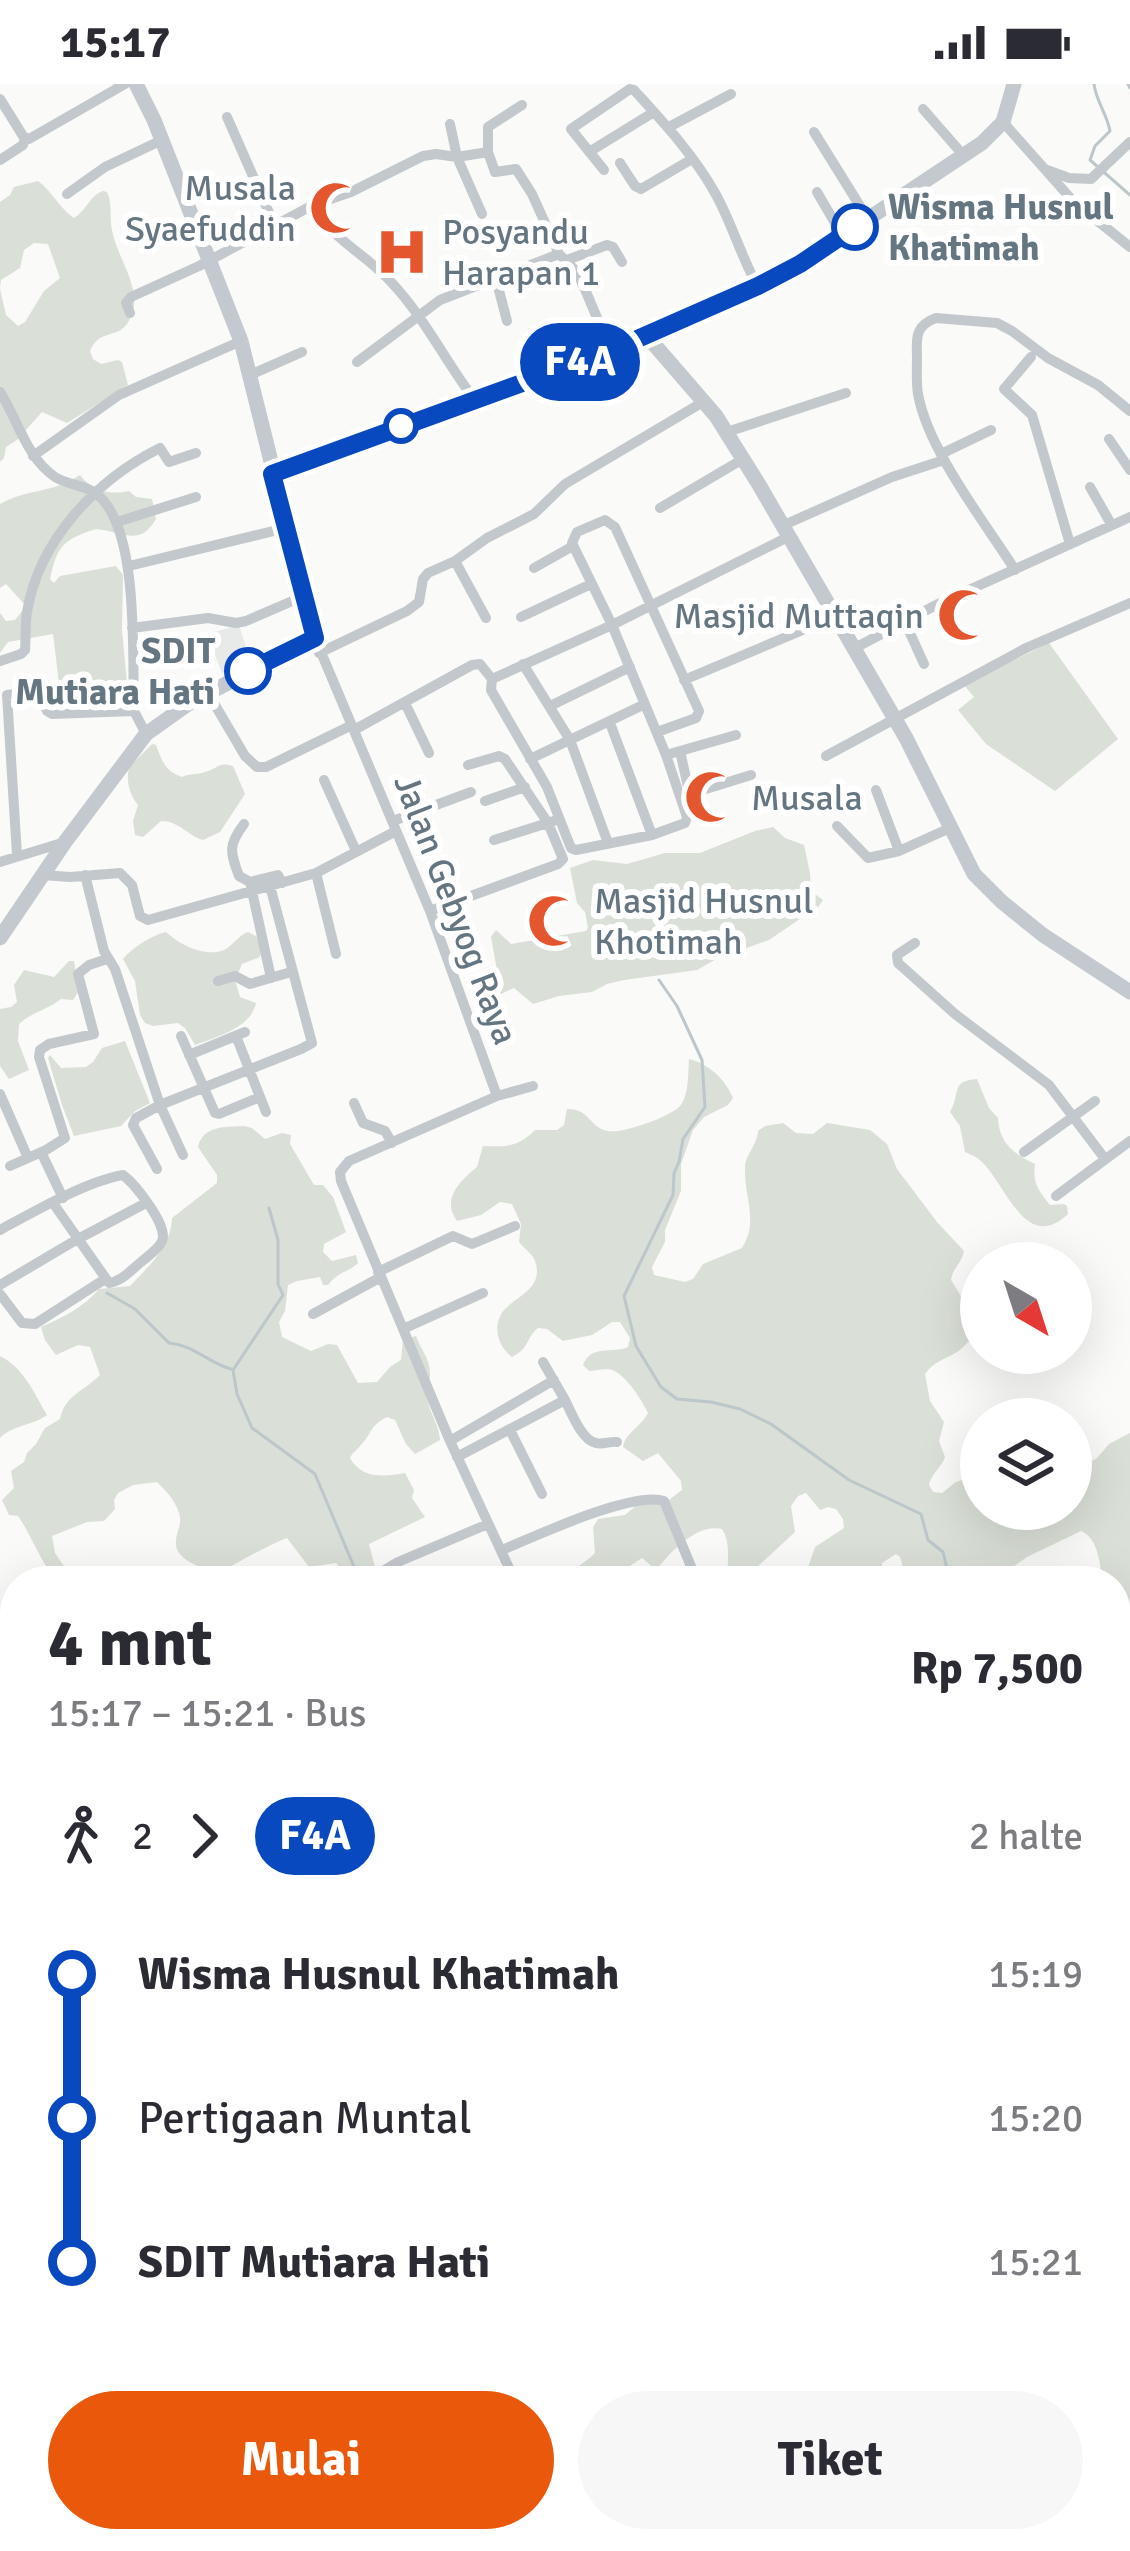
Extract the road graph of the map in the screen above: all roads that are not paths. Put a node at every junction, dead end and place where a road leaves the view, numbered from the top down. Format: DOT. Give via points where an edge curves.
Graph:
graph roads {
  1 [pos="125,84"];
  2 [pos="136,84"];
  3 [pos="1014,84"];
  4 [pos="731,94"];
  5 [pos="0,99"];
  6 [pos="522,105"];
  7 [pos="923,109"];
  8 [pos="654,112"];
  9 [pos="227,117"];
  10 [pos="1003,122"];
  11 [pos="450,124"];
  12 [pos="669,128"];
  13 [pos="814,132"];
  14 [pos="25,138"];
  15 [pos="162,140"];
  16 [pos="1130,142"];
  17 [pos="488,152"];
  18 [pos="589,152"];
  19 [pos="964,156"];
  20 [pos="457,157"];
  21 [pos="692,159"];
  22 [pos="0,160"];
  23 [pos="620,163"];
  24 [pos="1044,169"];
  25 [pos="604,170"];
  26 [pos="817,192"];
  27 [pos="68,194"];
  28 [pos="313,205"];
  29 [pos="482,214"];
  30 [pos="868,219"];
  31 [pos="274,224"];
  32 [pos="842,235"];
  33 [pos="1130,247"];
  34 [pos="563,257"];
  35 [pos="209,260"];
  36 [pos="622,262"];
  37 [pos="496,278"];
  38 [pos="758,286"];
  39 [pos="130,313"];
  40 [pos="417,316"];
  41 [pos="507,320"];
  42 [pos="646,334"];
  43 [pos="241,341"];
  44 [pos="610,351"];
  45 [pos="302,352"];
  46 [pos="1030,357"];
  47 [pos="357,362"];
  48 [pos="250,375"];
  49 [pos="0,392"];
  50 [pos="845,392"];
  51 [pos="474,399"];
  52 [pos="704,402"];
  53 [pos="1130,411"];
  54 [pos="991,430"];
  55 [pos="727,432"];
  56 [pos="1109,439"];
  57 [pos="196,453"];
  58 [pos="33,456"];
  59 [pos="943,457"];
  60 [pos="743,459"];
  61 [pos="1130,470"];
  62 [pos="272,474"];
  63 [pos="1090,487"];
  64 [pos="97,493"];
  65 [pos="196,497"];
  66 [pos="659,508"];
  67 [pos="1130,518"];
  68 [pos="117,522"];
  69 [pos="1111,524"];
  70 [pos="286,528"];
  71 [pos="787,531"];
  72 [pos="1070,544"];
  73 [pos="573,546"];
  74 [pos="455,561"];
  75 [pos="129,566"];
  76 [pos="535,568"];
  77 [pos="1015,570"];
  78 [pos="591,584"];
  79 [pos="304,596"];
  80 [pos="1130,603"];
  81 [pos="652,605"];
  82 [pos="836,616"];
  83 [pos="521,617"];
  84 [pos="486,618"];
  85 [pos="905,622"];
  86 [pos="612,625"];
  87 [pos="131,628"];
  88 [pos="317,645"];
  89 [pos="855,648"];
  90 [pos="0,661"];
  91 [pos="523,664"];
  92 [pos="924,664"];
  93 [pos="630,667"];
  94 [pos="492,680"];
  95 [pos="684,680"];
  96 [pos="208,693"];
  97 [pos="405,703"];
  98 [pos="645,704"];
  99 [pos="550,706"];
  100 [pos="134,711"];
  101 [pos="894,718"];
  102 [pos="610,723"];
  103 [pos="353,727"];
  104 [pos="657,732"];
  105 [pos="146,734"];
  106 [pos="736,735"];
  107 [pos="571,740"];
  108 [pos="680,751"];
  109 [pos="429,753"];
  110 [pos="666,755"];
  111 [pos="826,756"];
  112 [pos="530,759"];
  113 [pos="468,765"];
  114 [pos="751,775"];
  115 [pos="324,780"];
  116 [pos="525,787"];
  117 [pos="876,790"];
  118 [pos="471,792"];
  119 [pos="485,801"];
  120 [pos="553,821"];
  121 [pos="244,824"];
  122 [pos="394,826"];
  123 [pos="837,826"];
  124 [pos="950,828"];
  125 [pos="652,835"];
  126 [pos="494,840"];
  127 [pos="64,842"];
  128 [pos="608,844"];
  129 [pos="356,850"];
  130 [pos="898,850"];
  131 [pos="17,855"];
  132 [pos="0,862"];
  133 [pos="316,873"];
  134 [pos="42,875"];
  135 [pos="85,875"];
  136 [pos="276,884"];
  137 [pos="251,886"];
  138 [pos="430,911"];
  139 [pos="0,938"];
  140 [pos="915,943"];
  141 [pos="336,954"];
  142 [pos="107,959"];
  143 [pos="291,972"];
  144 [pos="268,979"];
  145 [pos="218,981"];
  146 [pos="1130,992"];
  147 [pos="269,994"];
  148 [pos="181,1036"];
  149 [pos="189,1055"];
  150 [pos="249,1072"];
  151 [pos="533,1086"];
  152 [pos="203,1089"];
  153 [pos="0,1094"];
  154 [pos="496,1096"];
  155 [pos="260,1097"];
  156 [pos="1095,1101"];
  157 [pos="354,1103"];
  158 [pos="160,1105"];
  159 [pos="266,1112"];
  160 [pos="1072,1118"];
  161 [pos="1130,1142"];
  162 [pos="392,1143"];
  163 [pos="41,1152"];
  164 [pos="1024,1152"];
  165 [pos="183,1155"];
  166 [pos="28,1158"];
  167 [pos="1105,1159"];
  168 [pos="10,1166"];
  169 [pos="157,1168"];
  170 [pos="1056,1196"];
  171 [pos="58,1201"];
  172 [pos="146,1203"];
  173 [pos="515,1226"];
  174 [pos="0,1230"];
  175 [pos="76,1240"];
  176 [pos="380,1275"];
  177 [pos="105,1279"];
  178 [pos="0,1290"];
  179 [pos="483,1293"];
  180 [pos="313,1314"];
  181 [pos="404,1329"];
  182 [pos="543,1361"];
  183 [pos="554,1380"];
  184 [pos="562,1402"];
  185 [pos="510,1430"];
  186 [pos="450,1442"];
  187 [pos="616,1442"];
  188 [pos="457,1457"];
  189 [pos="542,1495"];
  190 [pos="488,1524"];
  191 [pos="502,1550"];
  192 [pos="391,1566"];
  193 [pos="508,1566"];
  194 [pos="692,1566"];
  1 -- 14 [label="street"];
  2 -- 15 [label="main road"];
  3 -- 10 [label="main road"];
  4 -- 12 [label="street"];
  5 -- 14 [label="street"];
  6 -- 17 [label="street" via="488,128"];
  7 -- 19 [label="street"];
  8 -- 12 [label="street"];
  8 -- 18 [label="street"];
  8 -- 18 [label="street" via="630,89 572,127"];
  9 -- 31 [label="street"];
  10 -- 19 [label="main road"];
  10 -- 24 [label="street"];
  11 -- 20 [label="street"];
  12 -- 21 [label="street"];
  13 -- 30 [label="street"];
  14 -- 22 [label="street"];
  15 -- 27 [label="street"];
  15 -- 35 [label="main road"];
  16 -- 24 [label="street" via="1090,179"];
  17 -- 20 [label="street"];
  17 -- 34 [label="street" via="495,172 516,169"];
  18 -- 25 [label="street"];
  19 -- 30 [label="main road"];
  20 -- 28 [label="street" via="423,156"];
  20 -- 29 [label="street"];
  21 -- 23 [label="street" via="641,189"];
  21 -- 38 [label="street"];
  24 -- 33 [label="street"];
  26 -- 32 [label="street"];
  28 -- 31 [label="street"];
  28 -- 40 [label="street"];
  30 -- 32 [label="main road"];
  31 -- 35 [label="street"];
  32 -- 38 [label="main road"];
  34 -- 36 [label="street" via="607,245"];
  34 -- 37 [label="street"];
  34 -- 44 [label="street"];
  35 -- 39 [label="street" via="130,297"];
  35 -- 43 [label="main road"];
  37 -- 40 [label="street"];
  37 -- 41 [label="street"];
  38 -- 42 [label="main road"];
  40 -- 47 [label="street"];
  40 -- 51 [label="street"];
  42 -- 44 [label="main road"];
  42 -- 52 [label="main road"];
  43 -- 48 [label="main road"];
  43 -- 58 [label="street" via="119,395"];
  44 -- 51 [label="main road"];
  45 -- 48 [label="street"];
  46 -- 72 [label="street" via="1004,389 1032,415"];
  48 -- 62 [label="main road"];
  49 -- 58 [label="street"];
  50 -- 55 [label="street"];
  51 -- 62 [label="main road"];
  52 -- 55 [label="main road"];
  52 -- 74 [label="street"];
  53 -- 59 [label="street" via="997,323 936,319 917,333 917,382"];
  54 -- 59 [label="street"];
  55 -- 60 [label="main road"];
  56 -- 61 [label="street"];
  57 -- 64 [label="street" via="169,462 160,448"];
  58 -- 64 [label="street" via="59,480"];
  59 -- 71 [label="street"];
  59 -- 77 [label="street"];
  60 -- 66 [label="street"];
  60 -- 71 [label="main road"];
  62 -- 70 [label="main road"];
  63 -- 69 [label="street"];
  64 -- 68 [label="street"];
  64 -- 90 [label="street" via="50,546 26,614 25,650"];
  65 -- 68 [label="street"];
  67 -- 69 [label="street"];
  68 -- 75 [label="street"];
  69 -- 72 [label="street"];
  70 -- 75 [label="street"];
  70 -- 79 [label="main road"];
  71 -- 81 [label="street"];
  71 -- 82 [label="main road"];
  72 -- 77 [label="street"];
  73 -- 76 [label="street"];
  73 -- 78 [label="street"];
  73 -- 81 [label="street" via="578,532 605,520 615,527"];
  74 -- 84 [label="street"];
  74 -- 88 [label="street" via="425,575 419,602 407,611"];
  75 -- 87 [label="street"];
  77 -- 85 [label="street"];
  78 -- 83 [label="street"];
  78 -- 86 [label="street"];
  79 -- 87 [label="street" via="236,623 208,618"];
  79 -- 88 [label="main road"];
  80 -- 101 [label="street"];
  81 -- 86 [label="street"];
  81 -- 95 [label="street"];
  82 -- 89 [label="main road"];
  82 -- 95 [label="street"];
  85 -- 89 [label="street"];
  85 -- 92 [label="street"];
  86 -- 91 [label="street"];
  86 -- 93 [label="street"];
  87 -- 100 [label="street"];
  88 -- 96 [label="main road"];
  88 -- 103 [label="street, Jalan Gebyog Raya"];
  89 -- 101 [label="main road"];
  91 -- 94 [label="street"];
  91 -- 99 [label="street"];
  93 -- 98 [label="street"];
  93 -- 99 [label="street"];
  94 -- 97 [label="street" via="478,663"];
  94 -- 112 [label="street"];
  95 -- 104 [label="street" via="699,714"];
  96 -- 103 [label="street" via="256,767"];
  96 -- 105 [label="main road"];
  97 -- 103 [label="street"];
  97 -- 109 [label="street"];
  98 -- 102 [label="street"];
  98 -- 104 [label="street"];
  99 -- 107 [label="street"];
  100 -- 105 [label="street"];
  100 -- 131 [label="street" via="52,713 42,692 7,695"];
  101 -- 111 [label="street"];
  101 -- 124 [label="main road"];
  102 -- 107 [label="street"];
  102 -- 125 [label="street"];
  103 -- 122 [label="street, Jalan Gebyog Raya"];
  104 -- 110 [label="street"];
  105 -- 127 [label="main road"];
  106 -- 108 [label="street"];
  107 -- 112 [label="street"];
  107 -- 128 [label="street"];
  108 -- 110 [label="street"];
  108 -- 114 [label="street" via="696,794"];
  110 -- 125 [label="street" via="687,817"];
  112 -- 120 [label="street"];
  113 -- 116 [label="street" via="499,756"];
  115 -- 129 [label="street"];
  116 -- 119 [label="street"];
  116 -- 120 [label="street"];
  117 -- 130 [label="street"];
  118 -- 122 [label="street"];
  120 -- 126 [label="street"];
  120 -- 128 [label="street" via="576,850"];
  120 -- 138 [label="street" via="563,854 558,864"];
  121 -- 137 [label="street" via="230,847 237,873"];
  122 -- 129 [label="street"];
  122 -- 138 [label="street, Jalan Gebyog Raya"];
  123 -- 130 [label="street" via="866,857"];
  124 -- 130 [label="street"];
  124 -- 146 [label="main road" via="974,874 1002,902"];
  125 -- 128 [label="street"];
  127 -- 131 [label="street"];
  127 -- 134 [label="main road"];
  129 -- 133 [label="street"];
  131 -- 132 [label="street"];
  133 -- 136 [label="street"];
  133 -- 141 [label="street"];
  134 -- 135 [label="street"];
  134 -- 139 [label="main road"];
  135 -- 137 [label="street" via="124,876 145,920"];
  135 -- 142 [label="street"];
  136 -- 137 [label="street" via="278,875"];
  136 -- 143 [label="street"];
  137 -- 144 [label="street"];
  138 -- 154 [label="street, Jalan Gebyog Raya"];
  140 -- 160 [label="street" via="898,963 1036,1072"];
  142 -- 158 [label="street"];
  142 -- 163 [label="street" via="78,974 94,1034 40,1050 65,1132"];
  143 -- 144 [label="street"];
  143 -- 150 [label="street" via="312,1042"];
  144 -- 145 [label="street"];
  144 -- 147 [label="street"];
  148 -- 149 [label="street"];
  149 -- 150 [label="street" via="241,1034"];
  149 -- 152 [label="street"];
  150 -- 152 [label="street"];
  150 -- 155 [label="street"];
  151 -- 154 [label="street"];
  152 -- 155 [label="street" via="219,1114"];
  152 -- 158 [label="street"];
  153 -- 166 [label="street"];
  154 -- 162 [label="street, Jalan Gebyog Raya"];
  155 -- 159 [label="street"];
  156 -- 160 [label="street"];
  157 -- 162 [label="street" via="364,1123"];
  158 -- 165 [label="street"];
  158 -- 169 [label="street" via="133,1125"];
  160 -- 164 [label="street"];
  160 -- 167 [label="street"];
  161 -- 167 [label="street"];
  162 -- 176 [label="street, Jalan Gebyog Raya" via="340,1172"];
  163 -- 166 [label="street"];
  163 -- 171 [label="street"];
  166 -- 168 [label="street"];
  167 -- 170 [label="street"];
  171 -- 172 [label="street" via="123,1175"];
  171 -- 174 [label="street"];
  171 -- 175 [label="street"];
  172 -- 175 [label="street"];
  172 -- 177 [label="street" via="164,1229 162,1243 117,1283"];
  173 -- 176 [label="street" via="472,1244 453,1236"];
  175 -- 177 [label="street"];
  175 -- 178 [label="street"];
  176 -- 180 [label="street"];
  176 -- 181 [label="street, Jalan Gebyog Raya"];
  177 -- 178 [label="street" via="35,1324 22,1323"];
  179 -- 181 [label="street"];
  181 -- 186 [label="street, Jalan Gebyog Raya"];
  182 -- 183 [label="street"];
  183 -- 184 [label="street"];
  183 -- 186 [label="street"];
  184 -- 185 [label="street"];
  184 -- 187 [label="street" via="589,1440"];
  185 -- 188 [label="street"];
  185 -- 189 [label="street"];
  186 -- 188 [label="street, Jalan Gebyog Raya"];
  188 -- 190 [label="street, Jalan Gebyog Raya"];
  190 -- 191 [label="street, Jalan Gebyog Raya"];
  190 -- 192 [label="street"];
  191 -- 193 [label="street, Jalan Gebyog Raya"];
  191 -- 194 [label="street" via="655,1498 664,1502"];
}
